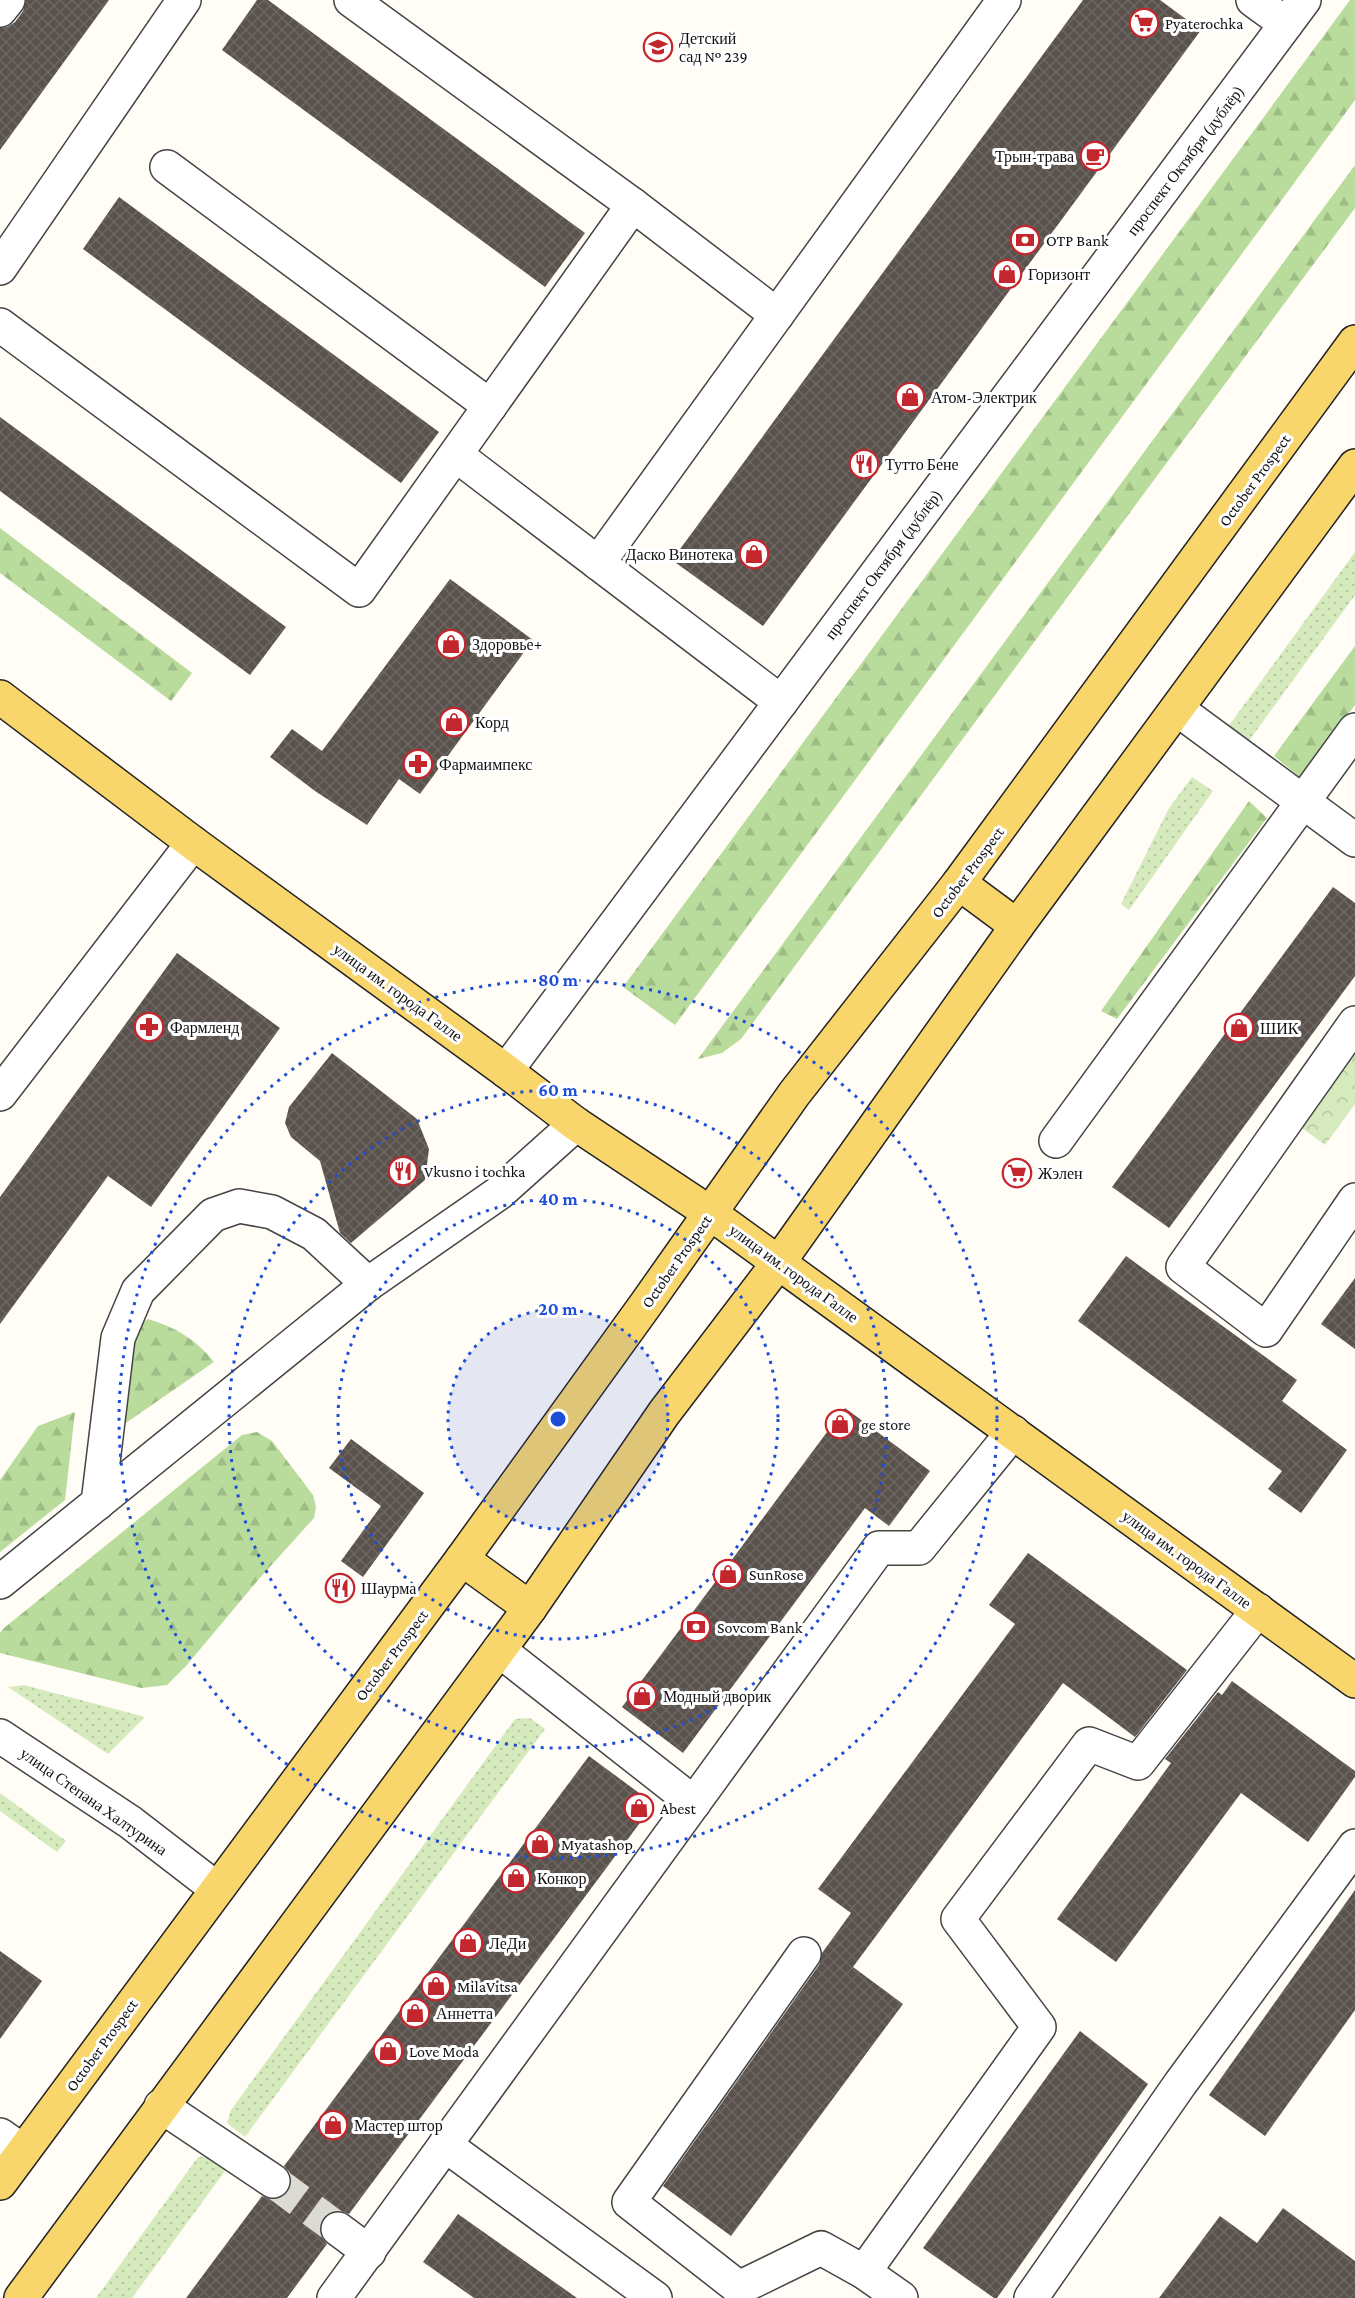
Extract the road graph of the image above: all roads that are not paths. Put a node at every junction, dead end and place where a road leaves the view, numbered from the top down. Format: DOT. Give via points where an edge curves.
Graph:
graph roads {
  1 [pos="8,0"];
  2 [pos="184,0"];
  3 [pos="351,0"];
  4 [pos="1004,0"];
  5 [pos="1253,0"];
  6 [pos="0,10"];
  7 [pos="1295,12"];
  8 [pos="167,167"];
  9 [pos="633,205"];
  10 [pos="0,268"];
  11 [pos="777,315"];
  12 [pos="0,325"];
  13 [pos="1355,342"];
  14 [pos="490,406"];
  15 [pos="456,455"];
  16 [pos="1355,465"];
  17 [pos="598,563"];
  18 [pos="0,697"];
  19 [pos="781,702"];
  20 [pos="1177,709"];
  21 [pos="1355,730"];
  22 [pos="1303,802"];
  23 [pos="1355,840"];
  24 [pos="193,843"];
  25 [pos="959,883"];
  26 [pos="1017,926"];
  27 [pos="1355,1023"];
  28 [pos="506,1071"];
  29 [pos="0,1094"];
  30 [pos="576,1124"];
  31 [pos="1056,1141"];
  32 [pos="1355,1200"];
  33 [pos="710,1213"];
  34 [pos="779,1262"];
  35 [pos="368,1284"];
  36 [pos="1013,1432"];
  37 [pos="98,1503"];
  38 [pos="462,1559"];
  39 [pos="0,1582"];
  40 [pos="530,1608"];
  41 [pos="1258,1610"];
  42 [pos="499,1650"];
  43 [pos="1355,1681"];
  44 [pos="0,1736"];
  45 [pos="694,1803"];
  46 [pos="1355,1846"];
  47 [pos="217,1889"];
  48 [pos="804,1954"];
  49 [pos="161,2106"];
  50 [pos="12,2143"];
  51 [pos="445,2145"];
  52 [pos="273,2181"];
  53 [pos="0,2183"];
  54 [pos="338,2229"];
  55 [pos="369,2252"];
  56 [pos="864,2272"];
  57 [pos="736,2293"];
  58 [pos="21,2298"];
  59 [pos="334,2298"];
  60 [pos="655,2298"];
  61 [pos="901,2298"];
  62 [pos="1031,2298"];
  1 -- 6 [label="street"];
  2 -- 10 [label="street"];
  3 -- 9 [label="street"];
  4 -- 11 [label="street"];
  5 -- 7 [label="street"];
  7 -- 19 [label="street, проспект Октября (дублёр)"];
  8 -- 14 [label="street"];
  9 -- 11 [label="street"];
  9 -- 14 [label="street"];
  11 -- 17 [label="street"];
  12 -- 15 [label="street" via="359,590"];
  13 -- 25 [label="main road, October Prospect"];
  14 -- 15 [label="street"];
  15 -- 17 [label="street"];
  16 -- 20 [label="main road"];
  17 -- 19 [label="street"];
  18 -- 24 [label="main road, улица им. города Галле"];
  19 -- 28 [label="street, проспект Октября (дублёр)"];
  20 -- 22 [label="street"];
  20 -- 26 [label="main road"];
  21 -- 22 [label="street"];
  22 -- 23 [label="street"];
  22 -- 31 [label="street"];
  24 -- 28 [label="main road, улица им. города Галле"];
  24 -- 29 [label="street"];
  25 -- 26 [label="main road"];
  25 -- 33 [label="main road, October Prospect" via="794,1094"];
  26 -- 34 [label="main road"];
  27 -- 32 [label="street" via="1183,1267 1266,1330"];
  28 -- 30 [label="main road, улица им. города Галле"];
  30 -- 33 [label="main road, улица им. города Галле"];
  30 -- 35 [label="street" via="499,1193"];
  33 -- 34 [label="main road, улица им. города Галле"];
  33 -- 38 [label="main road, October Prospect"];
  34 -- 36 [label="main road, улица им. города Галле"];
  34 -- 40 [label="main road" via="664,1413"];
  35 -- 37 [label="street"];
  35 -- 37 [label="street" via="314,1234 272,1212 239,1206 213,1215 138,1291 118,1338"];
  36 -- 41 [label="main road, улица им. города Галле"];
  36 -- 45 [label="street" via="919,1548 879,1548"];
  37 -- 39 [label="street"];
  38 -- 40 [label="main road"];
  38 -- 47 [label="main road, October Prospect"];
  40 -- 42 [label="main road"];
  41 -- 43 [label="main road, улица им. города Галле"];
  41 -- 56 [label="street" via="1138,1763 1089,1744 958,1919 1039,2027"];
  42 -- 45 [label="street"];
  42 -- 49 [label="main road"];
  44 -- 47 [label="street, улица Степана Халтурина" via="130,1822"];
  45 -- 51 [label="street"];
  46 -- 62 [label="street" via="1180,2084"];
  47 -- 50 [label="main road, October Prospect"];
  48 -- 57 [label="street" via="629,2202"];
  49 -- 52 [label="street"];
  49 -- 58 [label="main road"];
  50 -- 53 [label="main road, October Prospect"];
  51 -- 55 [label="street"];
  51 -- 60 [label="street"];
  54 -- 55 [label="street"];
  55 -- 59 [label="street"];
  56 -- 57 [label="street" via="821,2248"];
  56 -- 61 [label="street"];
}
